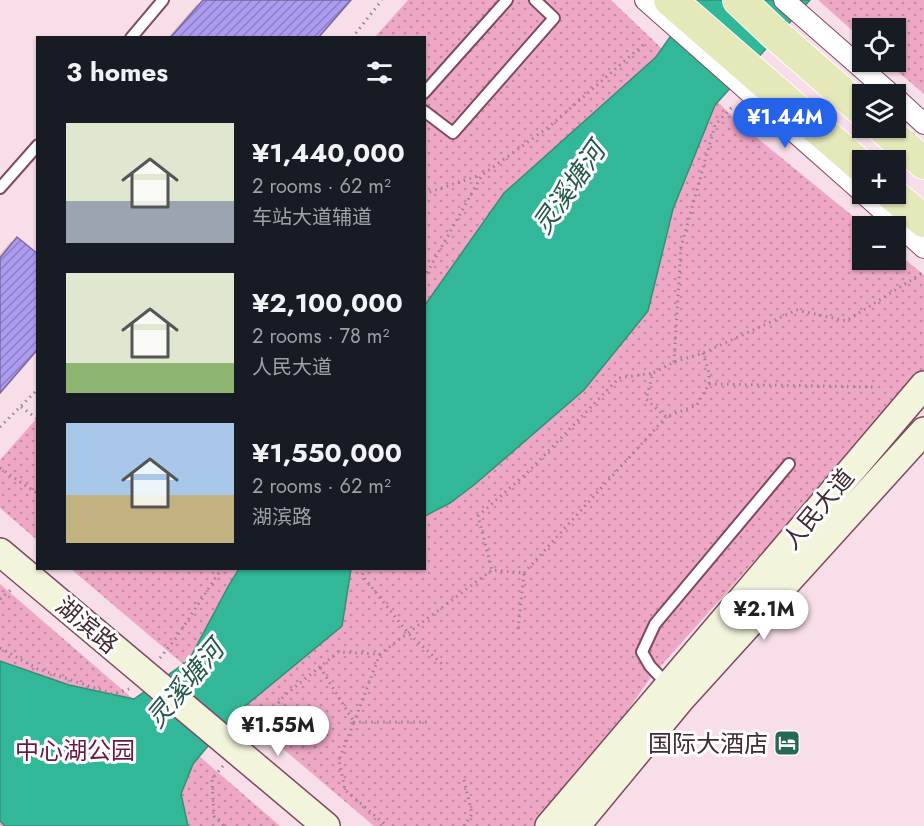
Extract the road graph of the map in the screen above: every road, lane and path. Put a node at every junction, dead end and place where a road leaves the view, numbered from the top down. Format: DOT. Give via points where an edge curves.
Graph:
graph roads {
  1 [pos="163,0"];
  2 [pos="382,0"];
  3 [pos="507,0"];
  4 [pos="535,0"];
  5 [pos="645,0"];
  6 [pos="670,0"];
  7 [pos="739,0"];
  8 [pos="784,0"];
  9 [pos="132,36"];
  10 [pos="354,36"];
  11 [pos="644,44"];
  12 [pos="739,72"];
  13 [pos="880,84"];
  14 [pos="426,91"];
  15 [pos="852,101"];
  16 [pos="734,105"];
  17 [pos="906,107"];
  18 [pos="426,113"];
  19 [pos="924,124"];
  20 [pos="895,138"];
  21 [pos="36,147"];
  22 [pos="852,159"];
  23 [pos="924,163"];
  24 [pos="482,175"];
  25 [pos="852,182"];
  26 [pos="0,188"];
  27 [pos="426,193"];
  28 [pos="875,204"];
  29 [pos="904,204"];
  30 [pos="924,221"];
  31 [pos="924,248"];
  32 [pos="924,272"];
  33 [pos="426,274"];
  34 [pos="703,353"];
  35 [pos="674,362"];
  36 [pos="653,373"];
  37 [pos="709,384"];
  38 [pos="924,385"];
  39 [pos="876,387"];
  40 [pos="36,391"];
  41 [pos="21,407"];
  42 [pos="666,417"];
  43 [pos="36,418"];
  44 [pos="0,427"];
  45 [pos="924,431"];
  46 [pos="789,464"];
  47 [pos="0,468"];
  48 [pos="36,493"];
  49 [pos="0,552"];
  50 [pos="221,570"];
  51 [pos="365,570"];
  52 [pos="492,570"];
  53 [pos="524,573"];
  54 [pos="518,629"];
  55 [pos="408,633"];
  56 [pos="0,648"];
  57 [pos="380,654"];
  58 [pos="442,664"];
  59 [pos="320,667"];
  60 [pos="146,674"];
  61 [pos="675,692"];
  62 [pos="354,722"];
  63 [pos="427,722"];
  64 [pos="259,726"];
  65 [pos="226,762"];
  66 [pos="464,780"];
  67 [pos="224,826"];
  68 [pos="326,826"];
  69 [pos="387,826"];
  70 [pos="464,826"];
  71 [pos="549,826"];
  72 [pos="576,826"];
  1 -- 9 [label="lane"];
  2 -- 10 [label="path"];
  3 -- 14 [label="lane"];
  4 -- 18 [label="lane" via="554,18 453,133"];
  5 -- 12 [label="street"];
  6 -- 12 [label="main road"];
  7 -- 15 [label="main road"];
  8 -- 13 [label="street"];
  11 -- 24 [label="path" via="550,126"];
  12 -- 22 [label="main road"];
  12 -- 25 [label="street"];
  16 -- 35 [label="path" via="715,125 681,247"];
  17 -- 19 [label="street"];
  20 -- 23 [label="main road"];
  21 -- 26 [label="lane"];
  24 -- 27 [label="path"];
  24 -- 33 [label="path"];
  28 -- 31 [label="street"];
  29 -- 30 [label="main road"];
  32 -- 34 [label="path" via="846,321 797,310"];
  34 -- 35 [label="path"];
  34 -- 37 [label="path"];
  35 -- 36 [label="path"];
  36 -- 42 [label="path" via="646,399"];
  36 -- 52 [label="path" via="619,378 478,516"];
  37 -- 39 [label="path"];
  37 -- 42 [label="path" via="697,405"];
  38 -- 61 [label="main road, 人民大道"];
  40 -- 41 [label="path"];
  41 -- 43 [label="path"];
  41 -- 44 [label="path"];
  42 -- 53 [label="path"];
  45 -- 61 [label="main road, 人民大道"];
  46 -- 61 [label="lane" via="655,624 642,652"];
  47 -- 48 [label="path"];
  49 -- 60 [label="main road, 湖滨路"];
  50 -- 60 [label="path" via="176,638"];
  51 -- 55 [label="path" via="362,575"];
  52 -- 53 [label="path"];
  52 -- 55 [label="path"];
  53 -- 54 [label="path"];
  55 -- 57 [label="path"];
  55 -- 58 [label="path"];
  56 -- 60 [label="path" via="38,669 113,694"];
  57 -- 59 [label="path" via="338,652"];
  57 -- 62 [label="path"];
  59 -- 62 [label="path"];
  59 -- 64 [label="path" via="285,696"];
  60 -- 68 [label="main road, 湖滨路"];
  61 -- 71 [label="main road, 人民大道"];
  61 -- 72 [label="main road, 人民大道"];
  62 -- 63 [label="path"];
  62 -- 69 [label="path" via="339,760 345,790"];
  65 -- 67 [label="path" via="212,779 214,816"];
  66 -- 70 [label="path" via="472,814"];
}
